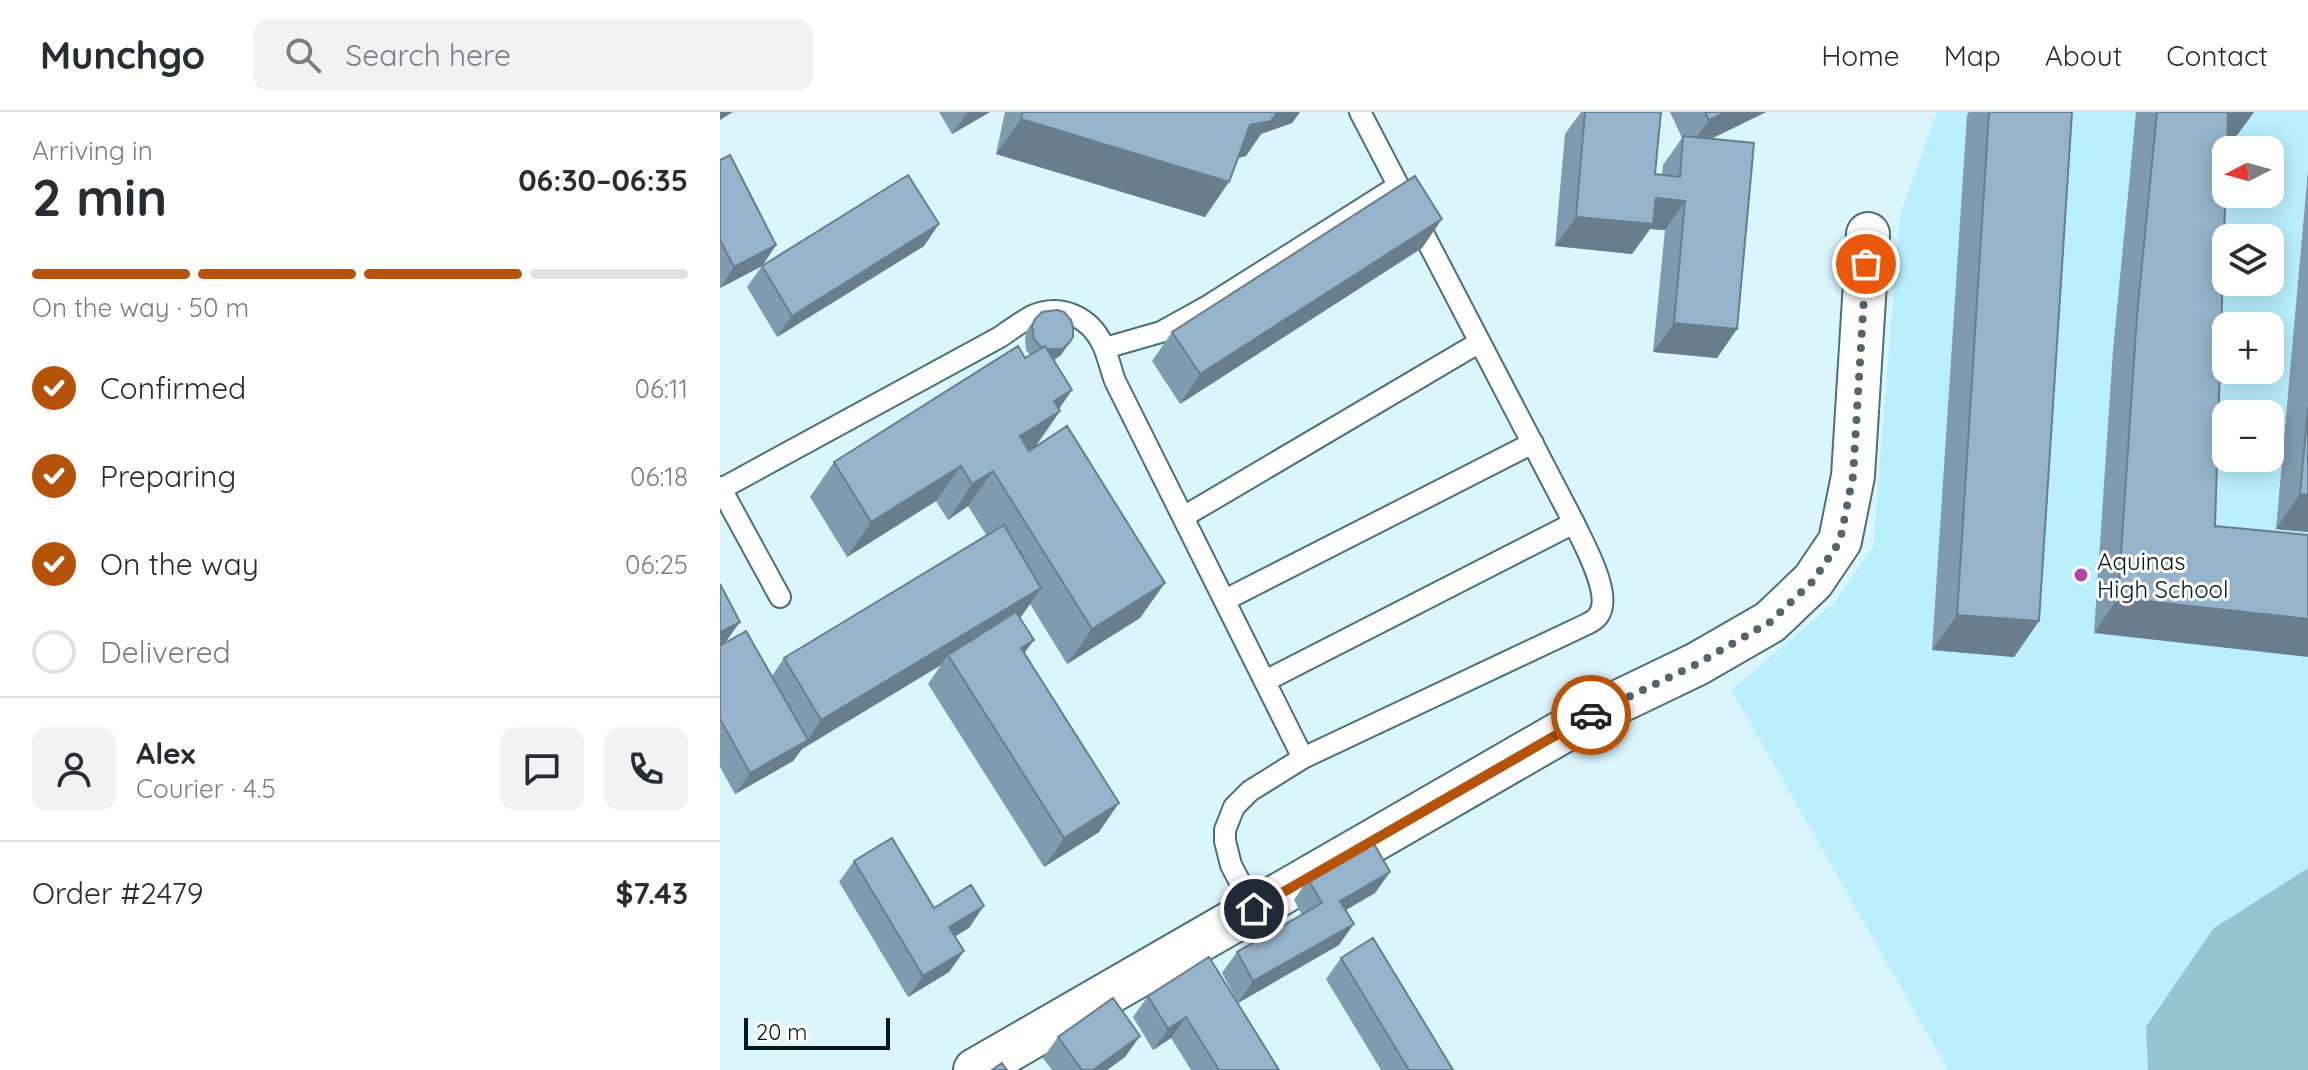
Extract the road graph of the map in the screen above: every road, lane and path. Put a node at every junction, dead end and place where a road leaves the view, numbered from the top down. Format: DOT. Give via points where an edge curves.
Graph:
graph roads {
  1 [pos="1360,112"];
  2 [pos="1398,186"];
  3 [pos="1868,234"];
  4 [pos="1480,342"];
  5 [pos="1105,348"];
  6 [pos="1533,443"];
  7 [pos="720,488"];
  8 [pos="1183,517"];
  9 [pos="1574,523"];
  10 [pos="780,597"];
  11 [pos="1225,600"];
  12 [pos="1265,681"];
  13 [pos="1303,758"];
  14 [pos="1254,909"];
  15 [pos="975,1070"];
  1 -- 2 [label="lane"];
  2 -- 4 [label="lane"];
  2 -- 5 [label="lane" via="1161,332"];
  3 -- 14 [label="street" via="1853,476 1840,541 1813,581 1770,622 1593,714"];
  4 -- 6 [label="lane"];
  4 -- 8 [label="lane"];
  5 -- 7 [label="lane" via="1094,328 1079,317 1062,310 1035,315"];
  5 -- 8 [label="lane" via="1115,381"];
  6 -- 9 [label="lane"];
  6 -- 11 [label="lane"];
  7 -- 10 [label="lane"];
  8 -- 11 [label="lane"];
  9 -- 12 [label="lane"];
  9 -- 13 [label="lane" via="1601,586 1603,605 1596,619"];
  11 -- 12 [label="lane"];
  12 -- 13 [label="lane"];
  13 -- 14 [label="lane" via="1250,791 1234,807 1225,830 1226,853"];
  14 -- 15 [label="street"];
}
